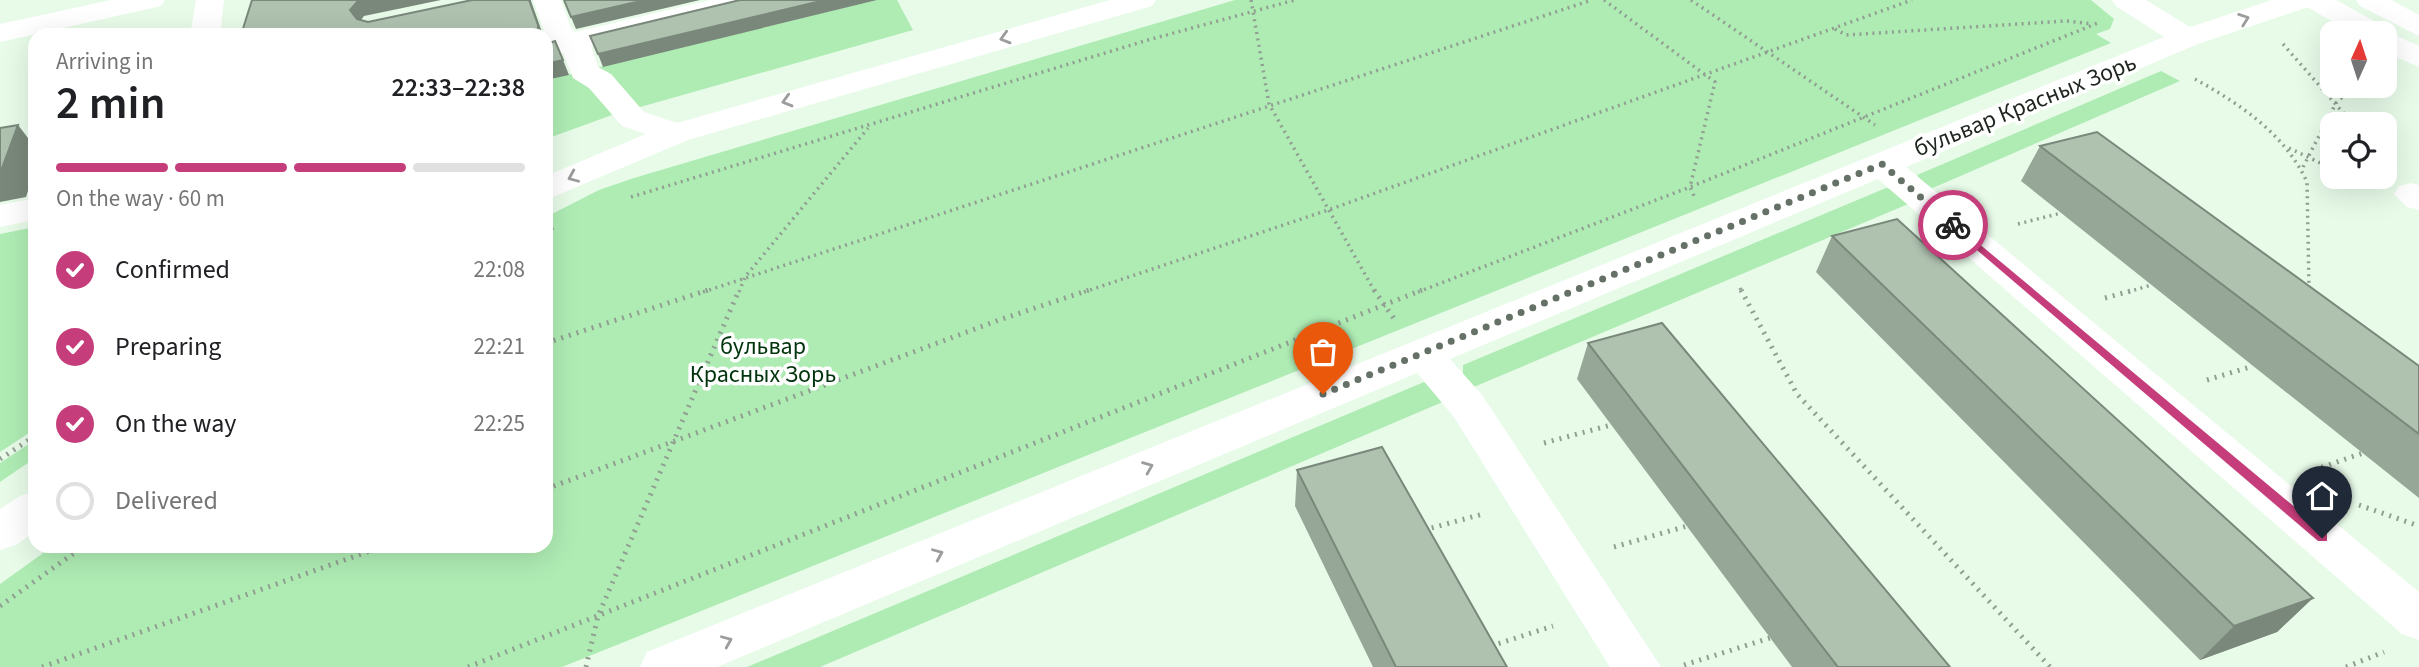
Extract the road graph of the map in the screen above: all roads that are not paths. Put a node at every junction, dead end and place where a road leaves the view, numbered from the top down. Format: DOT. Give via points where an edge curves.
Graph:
graph roads {
  1 [pos="150,0"];
  2 [pos="210,0"];
  3 [pos="547,0"];
  4 [pos="747,0"];
  5 [pos="1142,0"];
  6 [pos="2301,0"];
  7 [pos="2315,0"];
  8 [pos="2370,0"];
  9 [pos="2116,9"];
  10 [pos="1050,11"];
  11 [pos="2353,21"];
  12 [pos="2419,27"];
  13 [pos="206,28"];
  14 [pos="0,33"];
  15 [pos="2187,38"];
  16 [pos="557,45"];
  17 [pos="2398,47"];
  18 [pos="2419,58"];
  19 [pos="676,133"];
  20 [pos="28,146"];
  21 [pos="0,151"];
  22 [pos="1882,164"];
  23 [pos="553,186"];
  24 [pos="28,210"];
  25 [pos="0,216"];
  26 [pos="1422,353"];
  27 [pos="28,513"];
  28 [pos="0,532"];
  29 [pos="2419,620"];
  30 [pos="664,667"];
  31 [pos="1637,667"];
  1 -- 14 [label="street"];
  2 -- 13 [label="street"];
  3 -- 16 [label="street"];
  4 -- 16 [label="street"];
  5 -- 10 [label="street"];
  15 -- 6 [label="street, бульвар Красных Зорь, one-way"];
  7 -- 11 [label="street"];
  8 -- 12 [label="street"];
  9 -- 15 [label="street"];
  10 -- 19 [label="street, one-way"];
  15 -- 22 [label="street, бульвар Красных Зорь"];
  16 -- 19 [label="street" via="580,52 584,71 600,81 633,120"];
  17 -- 18 [label="street"];
  19 -- 23 [label="street, one-way"];
  20 -- 21 [label="street"];
  22 -- 26 [label="street, бульвар Красных Зорь"];
  22 -- 29 [label="street"];
  24 -- 25 [label="street"];
  30 -- 26 [label="street, бульвар Красных Зорь, one-way"];
  26 -- 31 [label="street" via="1468,406"];
  27 -- 28 [label="street"];
}
